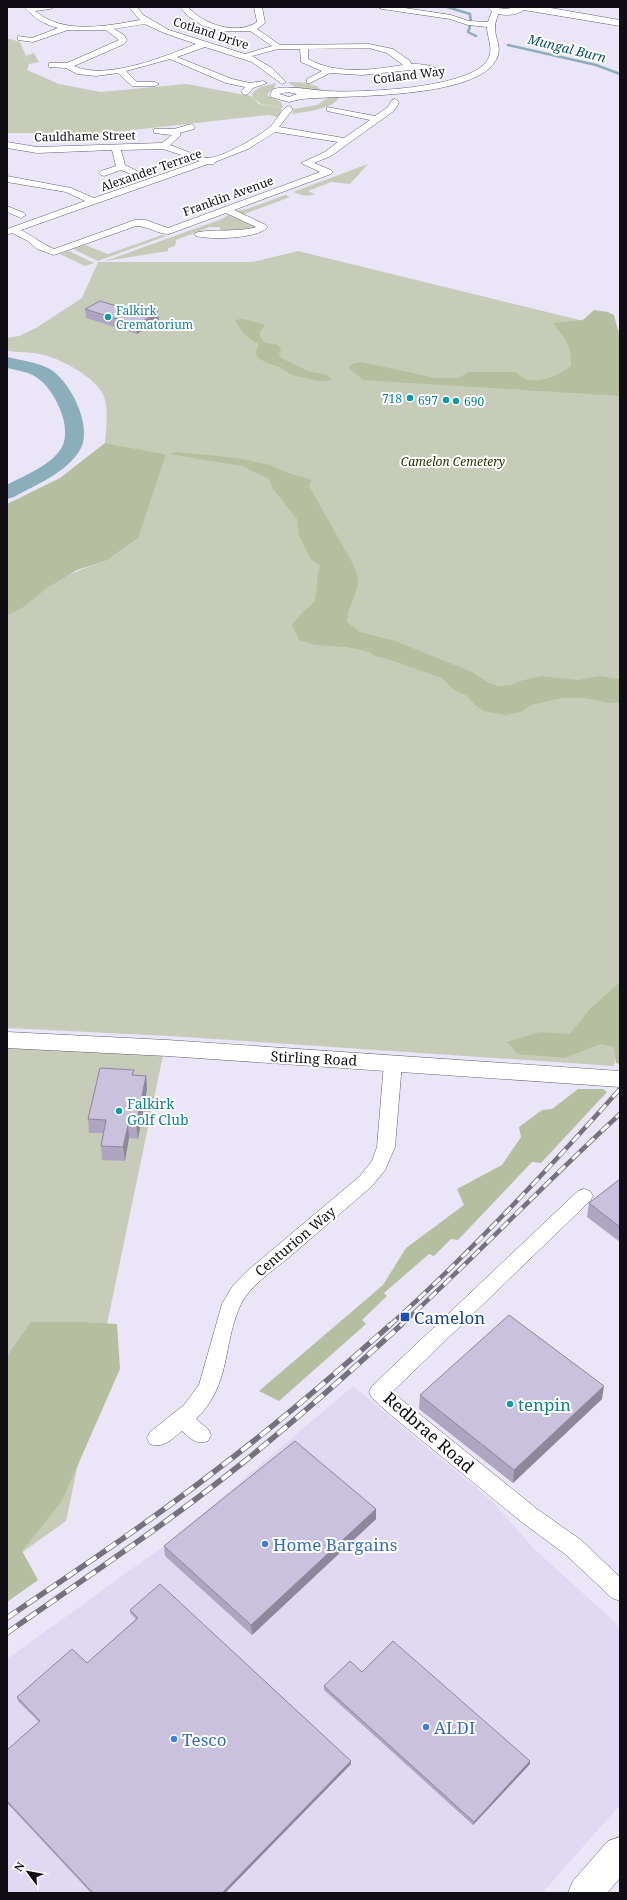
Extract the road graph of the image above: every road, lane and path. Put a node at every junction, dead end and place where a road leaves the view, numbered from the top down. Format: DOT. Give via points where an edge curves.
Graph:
graph roads {
  1 [pos="50,7"];
  2 [pos="133,7"];
  3 [pos="184,7"];
  4 [pos="258,7"];
  5 [pos="382,7"];
  6 [pos="527,7"];
  7 [pos="29,8"];
  8 [pos="516,10"];
  9 [pos="561,13"];
  10 [pos="493,15"];
  11 [pos="147,21"];
  12 [pos="620,23"];
  13 [pos="66,28"];
  14 [pos="108,28"];
  15 [pos="252,29"];
  16 [pos="21,38"];
  17 [pos="205,44"];
  18 [pos="304,47"];
  19 [pos="278,48"];
  20 [pos="245,56"];
  21 [pos="171,57"];
  22 [pos="52,65"];
  23 [pos="68,66"];
  24 [pos="407,66"];
  25 [pos="447,66"];
  26 [pos="121,71"];
  27 [pos="328,71"];
  28 [pos="264,82"];
  29 [pos="309,82"];
  30 [pos="135,84"];
  31 [pos="155,84"];
  32 [pos="126,88"];
  33 [pos="281,90"];
  34 [pos="297,94"];
  35 [pos="395,102"];
  36 [pos="339,104"];
  37 [pos="289,109"];
  38 [pos="377,119"];
  39 [pos="191,127"];
  40 [pos="274,129"];
  41 [pos="157,131"];
  42 [pos="174,132"];
  43 [pos="346,141"];
  44 [pos="7,145"];
  45 [pos="164,146"];
  46 [pos="116,148"];
  47 [pos="211,162"];
  48 [pos="121,167"];
  49 [pos="104,173"];
  50 [pos="142,176"];
  51 [pos="9,181"];
  52 [pos="95,202"];
  53 [pos="7,209"];
  54 [pos="227,210"];
  55 [pos="21,215"];
  56 [pos="10,231"];
  57 [pos="199,234"];
  58 [pos="7,1040"];
  59 [pos="393,1063"];
  60 [pos="620,1079"];
  61 [pos="584,1196"];
  62 [pos="183,1420"];
  63 [pos="201,1435"];
  64 [pos="158,1438"];
  65 [pos="620,1591"];
  66 [pos="620,1853"];
  67 [pos="585,1893"];
  1 -- 7 [label="street"];
  2 -- 11 [label="street, Cotland Drive"];
  3 -- 15 [label="street" via="197,20 208,26 226,30"];
  4 -- 15 [label="street" via="261,23"];
  5 -- 10 [label="street" via="450,17 481,25"];
  6 -- 9 [label="main road"];
  7 -- 13 [label="street" via="39,18"];
  8 -- 9 [label="main road"];
  8 -- 10 [label="main road"];
  9 -- 12 [label="main road"];
  10 -- 34 [label="street, Cotland Way" via="496,48 491,62 477,73 461,80 405,90"];
  11 -- 14 [label="street"];
  11 -- 17 [label="street, Cotland Drive" via="167,32"];
  13 -- 14 [label="street"];
  13 -- 16 [label="street" via="32,42"];
  14 -- 23 [label="street" via="123,40"];
  15 -- 19 [label="street"];
  17 -- 20 [label="street, Cotland Drive"];
  17 -- 21 [label="street"];
  18 -- 19 [label="street"];
  18 -- 24 [label="street" via="382,48 407,63"];
  18 -- 27 [label="street" via="304,60"];
  19 -- 20 [label="street"];
  20 -- 33 [label="street, Cotland Drive" via="276,74"];
  21 -- 26 [label="street"];
  21 -- 28 [label="street" via="247,89"];
  22 -- 23 [label="street"];
  23 -- 26 [label="street" via="84,72"];
  24 -- 25 [label="street" via="438,72"];
  24 -- 27 [label="street" via="382,71"];
  26 -- 30 [label="street"];
  27 -- 29 [label="street"];
  30 -- 31 [label="street"];
  30 -- 32 [label="street"];
  33 -- 34 [label="street"];
  33 -- 34 [label="street, Cotland Drive"];
  33 -- 37 [label="street, Cotland Drive"];
  34 -- 37 [label="street"];
  35 -- 38 [label="street, Franklin Avenue" via="392,108"];
  36 -- 38 [label="street" via="327,110"];
  37 -- 40 [label="street, Alexander Terrace"];
  38 -- 43 [label="street, Franklin Avenue"];
  39 -- 42 [label="street"];
  40 -- 43 [label="street"];
  40 -- 47 [label="street, Alexander Terrace" via="249,145"];
  41 -- 42 [label="street"];
  42 -- 45 [label="street" via="177,135"];
  43 -- 54 [label="street, Franklin Avenue" via="328,154 306,163 328,172"];
  44 -- 46 [label="street, Cauldhame Street" via="37,150"];
  45 -- 46 [label="street, Cauldhame Street"];
  45 -- 47 [label="street, Cauldhame Street"];
  46 -- 48 [label="street"];
  47 -- 52 [label="street, Alexander Terrace"];
  48 -- 49 [label="street"];
  48 -- 50 [label="street"];
  51 -- 52 [label="street" via="68,190"];
  52 -- 56 [label="street, Alexander Terrace"];
  53 -- 55 [label="street"];
  54 -- 56 [label="street, Franklin Avenue" via="169,231 146,223 135,223 54,252"];
  54 -- 57 [label="street" via="263,227 251,232"];
  58 -- 59 [label="main road, Stirling Road"];
  59 -- 60 [label="main road, Stirling Road"];
  59 -- 62 [label="street, Centurion Way" via="386,1147 378,1168 252,1277 241,1290 232,1303 213,1373 202,1398"];
  61 -- 65 [label="street, Redbrae Road" via="379,1392 416,1425 572,1547"];
  62 -- 63 [label="street"];
  62 -- 64 [label="street, Centurion Way"];
  66 -- 67 [label="main road"];
}
